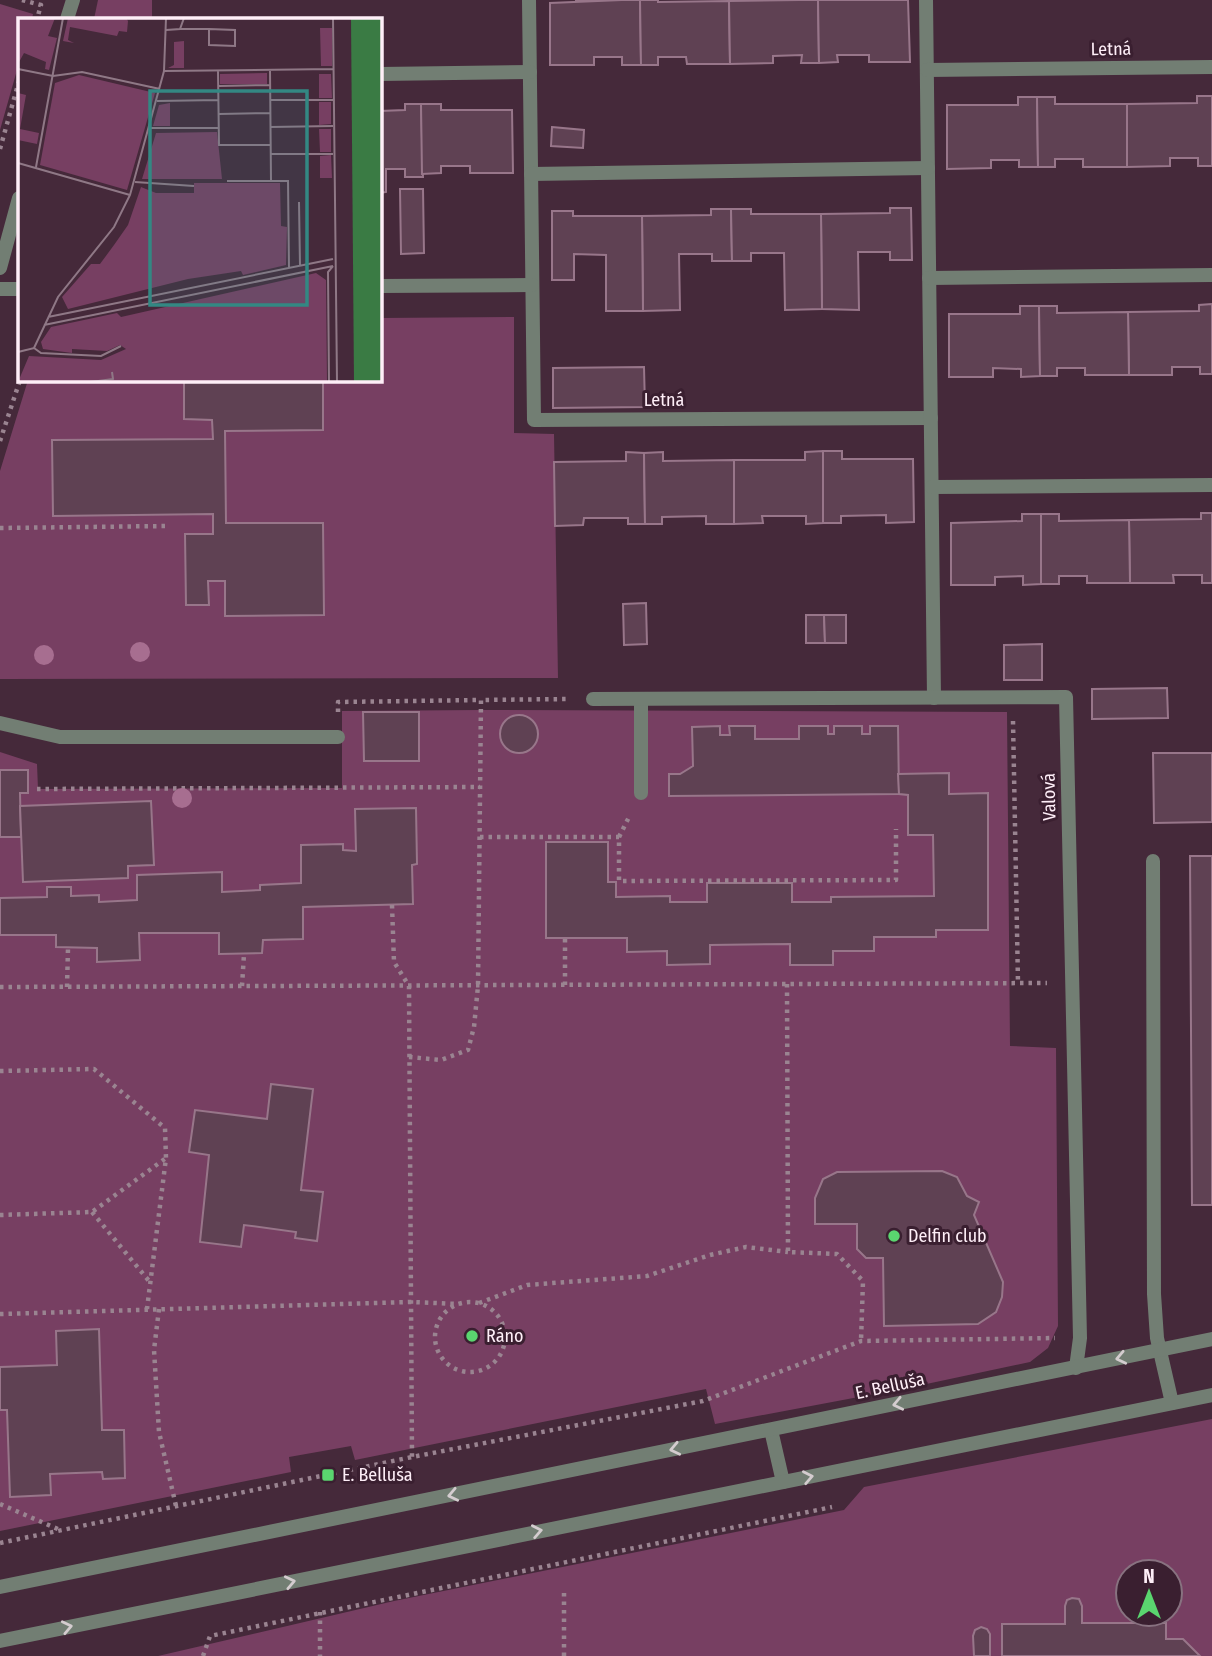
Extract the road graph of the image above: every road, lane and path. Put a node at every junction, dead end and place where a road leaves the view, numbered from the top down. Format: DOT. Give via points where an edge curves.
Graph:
graph roads {
  1 [pos="22,0"];
  2 [pos="72,0"];
  3 [pos="529,0"];
  4 [pos="926,0"];
  5 [pos="37,18"];
  6 [pos="68,18"];
  7 [pos="1212,67"];
  8 [pos="927,70"];
  9 [pos="530,72"];
  10 [pos="382,74"];
  11 [pos="18,85"];
  12 [pos="0,149"];
  13 [pos="928,168"];
  14 [pos="531,174"];
  15 [pos="18,202"];
  16 [pos="0,268"];
  17 [pos="1212,275"];
  18 [pos="929,278"];
  19 [pos="532,285"];
  20 [pos="382,286"];
  21 [pos="0,289"];
  22 [pos="18,289"];
  23 [pos="18,382"];
  24 [pos="931,418"];
  25 [pos="0,442"];
  26 [pos="1212,485"];
  27 [pos="932,487"];
  28 [pos="167,526"];
  29 [pos="0,528"];
  30 [pos="1013,697"];
  31 [pos="934,698"];
  32 [pos="593,699"];
  33 [pos="641,699"];
  34 [pos="481,700"];
  35 [pos="0,723"];
  36 [pos="338,737"];
  37 [pos="481,787"];
  38 [pos="37,789"];
  39 [pos="641,793"];
  40 [pos="896,829"];
  41 [pos="480,837"];
  42 [pos="1153,862"];
  43 [pos="392,905"];
  44 [pos="565,938"];
  45 [pos="68,948"];
  46 [pos="244,954"];
  47 [pos="1072,982"];
  48 [pos="1018,983"];
  49 [pos="787,984"];
  50 [pos="409,985"];
  51 [pos="478,985"];
  52 [pos="565,985"];
  53 [pos="242,986"];
  54 [pos="0,987"];
  55 [pos="67,987"];
  56 [pos="409,1057"];
  57 [pos="0,1071"];
  58 [pos="166,1158"];
  59 [pos="92,1212"];
  60 [pos="0,1215"];
  61 [pos="788,1252"];
  62 [pos="150,1281"];
  63 [pos="411,1302"];
  64 [pos="479,1303"];
  65 [pos="459,1304"];
  66 [pos="147,1309"];
  67 [pos="159,1309"];
  68 [pos="0,1314"];
  69 [pos="1080,1338"];
  70 [pos="1212,1339"];
  71 [pos="861,1341"];
  72 [pos="1159,1350"];
  73 [pos="1076,1368"];
  74 [pos="1212,1395"];
  75 [pos="1172,1403"];
  76 [pos="771,1430"];
  77 [pos="412,1457"];
  78 [pos="783,1482"];
  79 [pos="0,1504"];
  80 [pos="176,1506"];
  81 [pos="832,1507"];
  82 [pos="60,1530"];
  83 [pos="0,1542"];
  84 [pos="0,1587"];
  85 [pos="564,1591"];
  86 [pos="320,1612"];
  87 [pos="0,1641"];
  88 [pos="203,1656"];
  89 [pos="320,1656"];
  90 [pos="564,1656"];
  1 -- 5 [label="path" via="41,5"];
  2 -- 6 [label="street"];
  3 -- 9 [label="street, Letná"];
  4 -- 8 [label="street"];
  7 -- 8 [label="street, Letná"];
  8 -- 13 [label="street"];
  9 -- 10 [label="street"];
  9 -- 14 [label="street, Letná"];
  11 -- 12 [label="path"];
  13 -- 14 [label="street"];
  13 -- 18 [label="street"];
  14 -- 19 [label="street, Letná"];
  15 -- 16 [label="street"];
  17 -- 18 [label="street"];
  18 -- 24 [label="street"];
  19 -- 20 [label="street"];
  19 -- 24 [label="street, Letná" via="534,421"];
  21 -- 22 [label="street"];
  23 -- 25 [label="path"];
  24 -- 27 [label="street"];
  26 -- 27 [label="street"];
  27 -- 31 [label="street"];
  28 -- 29 [label="path"];
  30 -- 31 [label="street, Valová"];
  30 -- 47 [label="street, Valová" via="1066,697"];
  30 -- 48 [label="path"];
  31 -- 33 [label="street, Valová"];
  32 -- 33 [label="street, Valová"];
  32 -- 34 [label="path"];
  33 -- 39 [label="street"];
  34 -- 36 [label="path" via="338,702"];
  34 -- 37 [label="path"];
  35 -- 36 [label="street" via="60,737"];
  37 -- 38 [label="path"];
  37 -- 41 [label="path"];
  40 -- 41 [label="path" via="896,880 619,881 619,837"];
  41 -- 51 [label="path"];
  42 -- 72 [label="street" via="1154,1294"];
  43 -- 50 [label="path" via="394,962"];
  44 -- 52 [label="path"];
  45 -- 55 [label="path"];
  46 -- 53 [label="path"];
  47 -- 48 [label="path"];
  47 -- 69 [label="street, Valová"];
  48 -- 49 [label="path"];
  49 -- 52 [label="path"];
  49 -- 61 [label="path"];
  50 -- 51 [label="path"];
  50 -- 53 [label="path"];
  50 -- 56 [label="path"];
  51 -- 52 [label="path"];
  51 -- 56 [label="path" via="468,1050 441,1060"];
  53 -- 55 [label="path"];
  54 -- 55 [label="path"];
  56 -- 63 [label="path"];
  57 -- 58 [label="path" via="94,1069 165,1128"];
  58 -- 59 [label="path"];
  58 -- 62 [label="path"];
  59 -- 60 [label="path"];
  59 -- 62 [label="path"];
  61 -- 64 [label="path" via="746,1247 647,1276 527,1285"];
  61 -- 71 [label="path" via="837,1254 863,1281"];
  62 -- 66 [label="path"];
  63 -- 65 [label="path"];
  63 -- 67 [label="path"];
  63 -- 77 [label="path"];
  64 -- 65 [label="path"];
  64 -- 65 [label="path" via="498,1316 505,1338 496,1359 476,1371 453,1368 444,1361 435,1340 441,1318"];
  66 -- 67 [label="path"];
  66 -- 68 [label="path"];
  67 -- 80 [label="path" via="154,1350 159,1432"];
  69 -- 71 [label="path"];
  69 -- 73 [label="street, Valová"];
  70 -- 72 [label="street, E. Belluša"];
  71 -- 77 [label="path" via="703,1401"];
  72 -- 73 [label="street, E. Belluša, one-way"];
  72 -- 75 [label="street"];
  73 -- 76 [label="street, E. Belluša, one-way"];
  74 -- 75 [label="street"];
  78 -- 75 [label="street, one-way"];
  76 -- 78 [label="street"];
  76 -- 84 [label="street, E. Belluša, one-way"];
  77 -- 80 [label="path"];
  87 -- 78 [label="street, one-way"];
  79 -- 82 [label="path"];
  80 -- 82 [label="path"];
  81 -- 86 [label="path"];
  82 -- 83 [label="path"];
  85 -- 90 [label="path"];
  86 -- 88 [label="path" via="210,1636"];
  86 -- 89 [label="path"];
}
